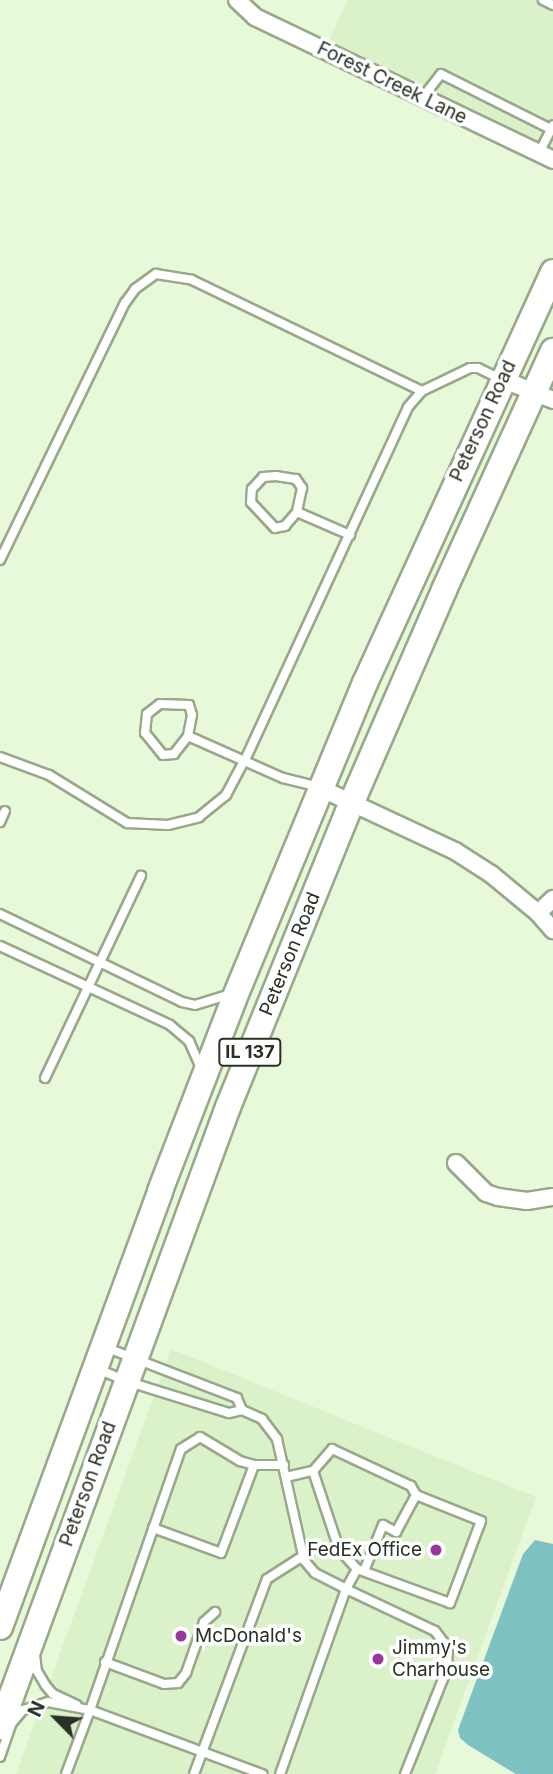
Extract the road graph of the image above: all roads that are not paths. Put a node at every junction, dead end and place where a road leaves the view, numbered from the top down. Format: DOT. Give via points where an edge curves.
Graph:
graph roads {
  1 [pos="237,0"];
  2 [pos="543,0"];
  3 [pos="553,5"];
  4 [pos="423,97"];
  5 [pos="552,127"];
  6 [pos="546,156"];
  7 [pos="553,272"];
  8 [pos="553,351"];
  9 [pos="502,379"];
  10 [pos="422,391"];
  11 [pos="543,396"];
  12 [pos="297,512"];
  13 [pos="349,536"];
  14 [pos="0,560"];
  15 [pos="188,736"];
  16 [pos="0,757"];
  17 [pos="245,760"];
  18 [pos="320,788"];
  19 [pos="352,802"];
  20 [pos="5,811"];
  21 [pos="0,822"];
  22 [pos="141,876"];
  23 [pos="553,899"];
  24 [pos="538,913"];
  25 [pos="0,914"];
  26 [pos="553,930"];
  27 [pos="0,946"];
  28 [pos="100,962"];
  29 [pos="89,988"];
  30 [pos="237,993"];
  31 [pos="204,1077"];
  32 [pos="45,1078"];
  33 [pos="456,1163"];
  34 [pos="553,1197"];
  35 [pos="99,1357"];
  36 [pos="134,1357"];
  37 [pos="125,1381"];
  38 [pos="242,1409"];
  39 [pos="254,1465"];
  40 [pos="284,1465"];
  41 [pos="313,1471"];
  42 [pos="286,1477"];
  43 [pos="416,1495"];
  44 [pos="153,1528"];
  45 [pos="303,1556"];
  46 [pos="361,1570"];
  47 [pos="346,1589"];
  48 [pos="215,1612"];
  49 [pos="0,1627"];
  50 [pos="36,1628"];
  51 [pos="105,1662"];
  52 [pos="90,1710"];
  53 [pos="0,1727"];
  54 [pos="202,1752"];
  55 [pos="0,1757"];
  56 [pos="66,1774"];
  57 [pos="194,1774"];
  58 [pos="262,1774"];
  59 [pos="280,1774"];
  60 [pos="405,1774"];
  1 -- 4 [label="street, Forest Creek Lane" via="255,17"];
  2 -- 3 [label="lane"];
  4 -- 5 [label="lane" via="441,74"];
  4 -- 6 [label="street, Forest Creek Lane"];
  5 -- 6 [label="lane"];
  7 -- 9 [label="main road, Peterson Road / IL 137"];
  8 -- 11 [label="main road, Peterson Road / IL 137"];
  9 -- 10 [label="lane" via="470,368"];
  9 -- 11 [label="street"];
  9 -- 18 [label="main road, Peterson Road / IL 137"];
  10 -- 13 [label="lane" via="408,408"];
  10 -- 14 [label="lane" via="192,280 156,274 125,303"];
  11 -- 19 [label="main road, Peterson Road / IL 137"];
  12 -- 12 [label="lane" via="285,526 275,528 251,502 252,489 263,477 296,479 302,488"];
  12 -- 13 [label="lane"];
  13 -- 17 [label="lane"];
  15 -- 15 [label="lane" via="174,754 163,755 145,733 147,714 160,704 188,705 192,715"];
  15 -- 17 [label="lane"];
  16 -- 17 [label="lane" via="50,775 127,823 167,825 199,817 226,795"];
  17 -- 18 [label="lane" via="283,778"];
  18 -- 19 [label="street"];
  18 -- 30 [label="main road, Peterson Road / IL 137"];
  19 -- 24 [label="street" via="455,851"];
  19 -- 36 [label="main road, Peterson Road / IL 137" via="228,1107"];
  20 -- 21 [label="lane"];
  22 -- 28 [label="lane"];
  23 -- 24 [label="street"];
  24 -- 26 [label="street"];
  25 -- 28 [label="lane"];
  27 -- 29 [label="lane"];
  28 -- 29 [label="lane"];
  28 -- 30 [label="lane" via="195,1005"];
  29 -- 31 [label="lane" via="170,1025 189,1041"];
  29 -- 32 [label="lane"];
  30 -- 31 [label="main road, Peterson Road / IL 137"];
  31 -- 35 [label="main road, Peterson Road / IL 137"];
  33 -- 34 [label="street" via="486,1192 498,1197 527,1201"];
  35 -- 36 [label="lane"];
  35 -- 37 [label="lane"];
  35 -- 49 [label="main road, Peterson Road / IL 137"];
  36 -- 37 [label="main road, Peterson Road / IL 137"];
  36 -- 38 [label="lane" via="237,1398"];
  37 -- 38 [label="lane" via="229,1413"];
  37 -- 50 [label="main road, Peterson Road / IL 137"];
  38 -- 40 [label="lane" via="262,1419 277,1439"];
  39 -- 40 [label="lane"];
  39 -- 44 [label="lane" via="221,1553"];
  39 -- 44 [label="lane" via="200,1437 189,1443 181,1449"];
  40 -- 42 [label="lane"];
  41 -- 42 [label="lane"];
  41 -- 43 [label="lane" via="332,1449 411,1486"];
  41 -- 46 [label="lane" via="339,1549"];
  42 -- 45 [label="lane"];
  43 -- 46 [label="lane" via="397,1531 383,1525"];
  43 -- 46 [label="lane" via="481,1521 450,1603"];
  44 -- 51 [label="lane"];
  45 -- 47 [label="lane" via="315,1573"];
  45 -- 54 [label="lane" via="267,1579"];
  46 -- 47 [label="lane"];
  47 -- 59 [label="lane"];
  47 -- 60 [label="lane" via="435,1631 448,1648 447,1670"];
  48 -- 51 [label="lane" via="204,1622 186,1674 178,1683 164,1684"];
  50 -- 52 [label="lane" via="36,1661 46,1686 53,1694"];
  50 -- 53 [label="main road, Peterson Road / IL 137"];
  51 -- 52 [label="lane"];
  52 -- 54 [label="lane"];
  52 -- 55 [label="lane" via="48,1702 23,1710 12,1723"];
  52 -- 56 [label="lane"];
  54 -- 57 [label="lane"];
  54 -- 58 [label="lane"];
}
